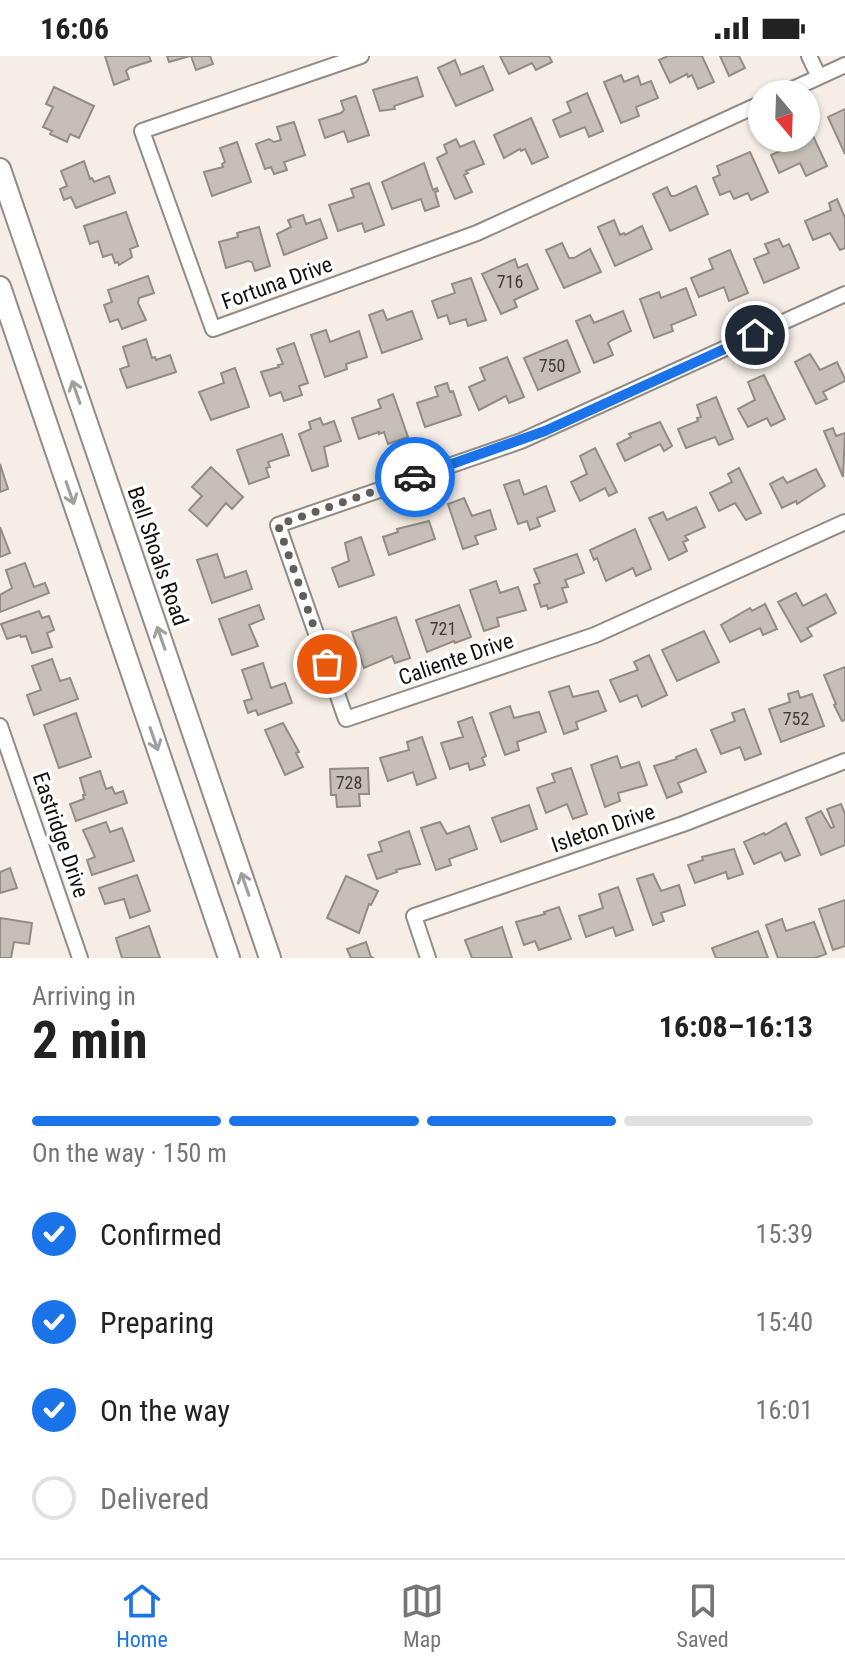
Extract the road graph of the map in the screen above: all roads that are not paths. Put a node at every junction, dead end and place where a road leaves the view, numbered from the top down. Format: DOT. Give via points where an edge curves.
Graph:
graph roads {
  1 [pos="361,56"];
  2 [pos="809,56"];
  3 [pos="845,65"];
  4 [pos="819,77"];
  5 [pos="812,80"];
  6 [pos="748,109"];
  7 [pos="0,169"];
  8 [pos="0,287"];
  9 [pos="845,294"];
  10 [pos="845,522"];
  11 [pos="0,726"];
  12 [pos="845,761"];
  13 [pos="80,958"];
  14 [pos="229,958"];
  15 [pos="270,958"];
  16 [pos="428,958"];
  1 -- 6 [label="street, Fortuna Drive" via="142,131 213,329 477,233"];
  2 -- 4 [label="street"];
  3 -- 4 [label="street"];
  4 -- 5 [label="street"];
  15 -- 7 [label="main road, Bell Shoals Road, one-way"];
  8 -- 14 [label="main road, one-way"];
  9 -- 10 [label="street, Caliente Drive" via="545,431 278,525 346,719 595,635"];
  11 -- 13 [label="street, Eastridge Drive"];
  12 -- 16 [label="street, Isleton Drive" via="683,824 414,916"];
}
